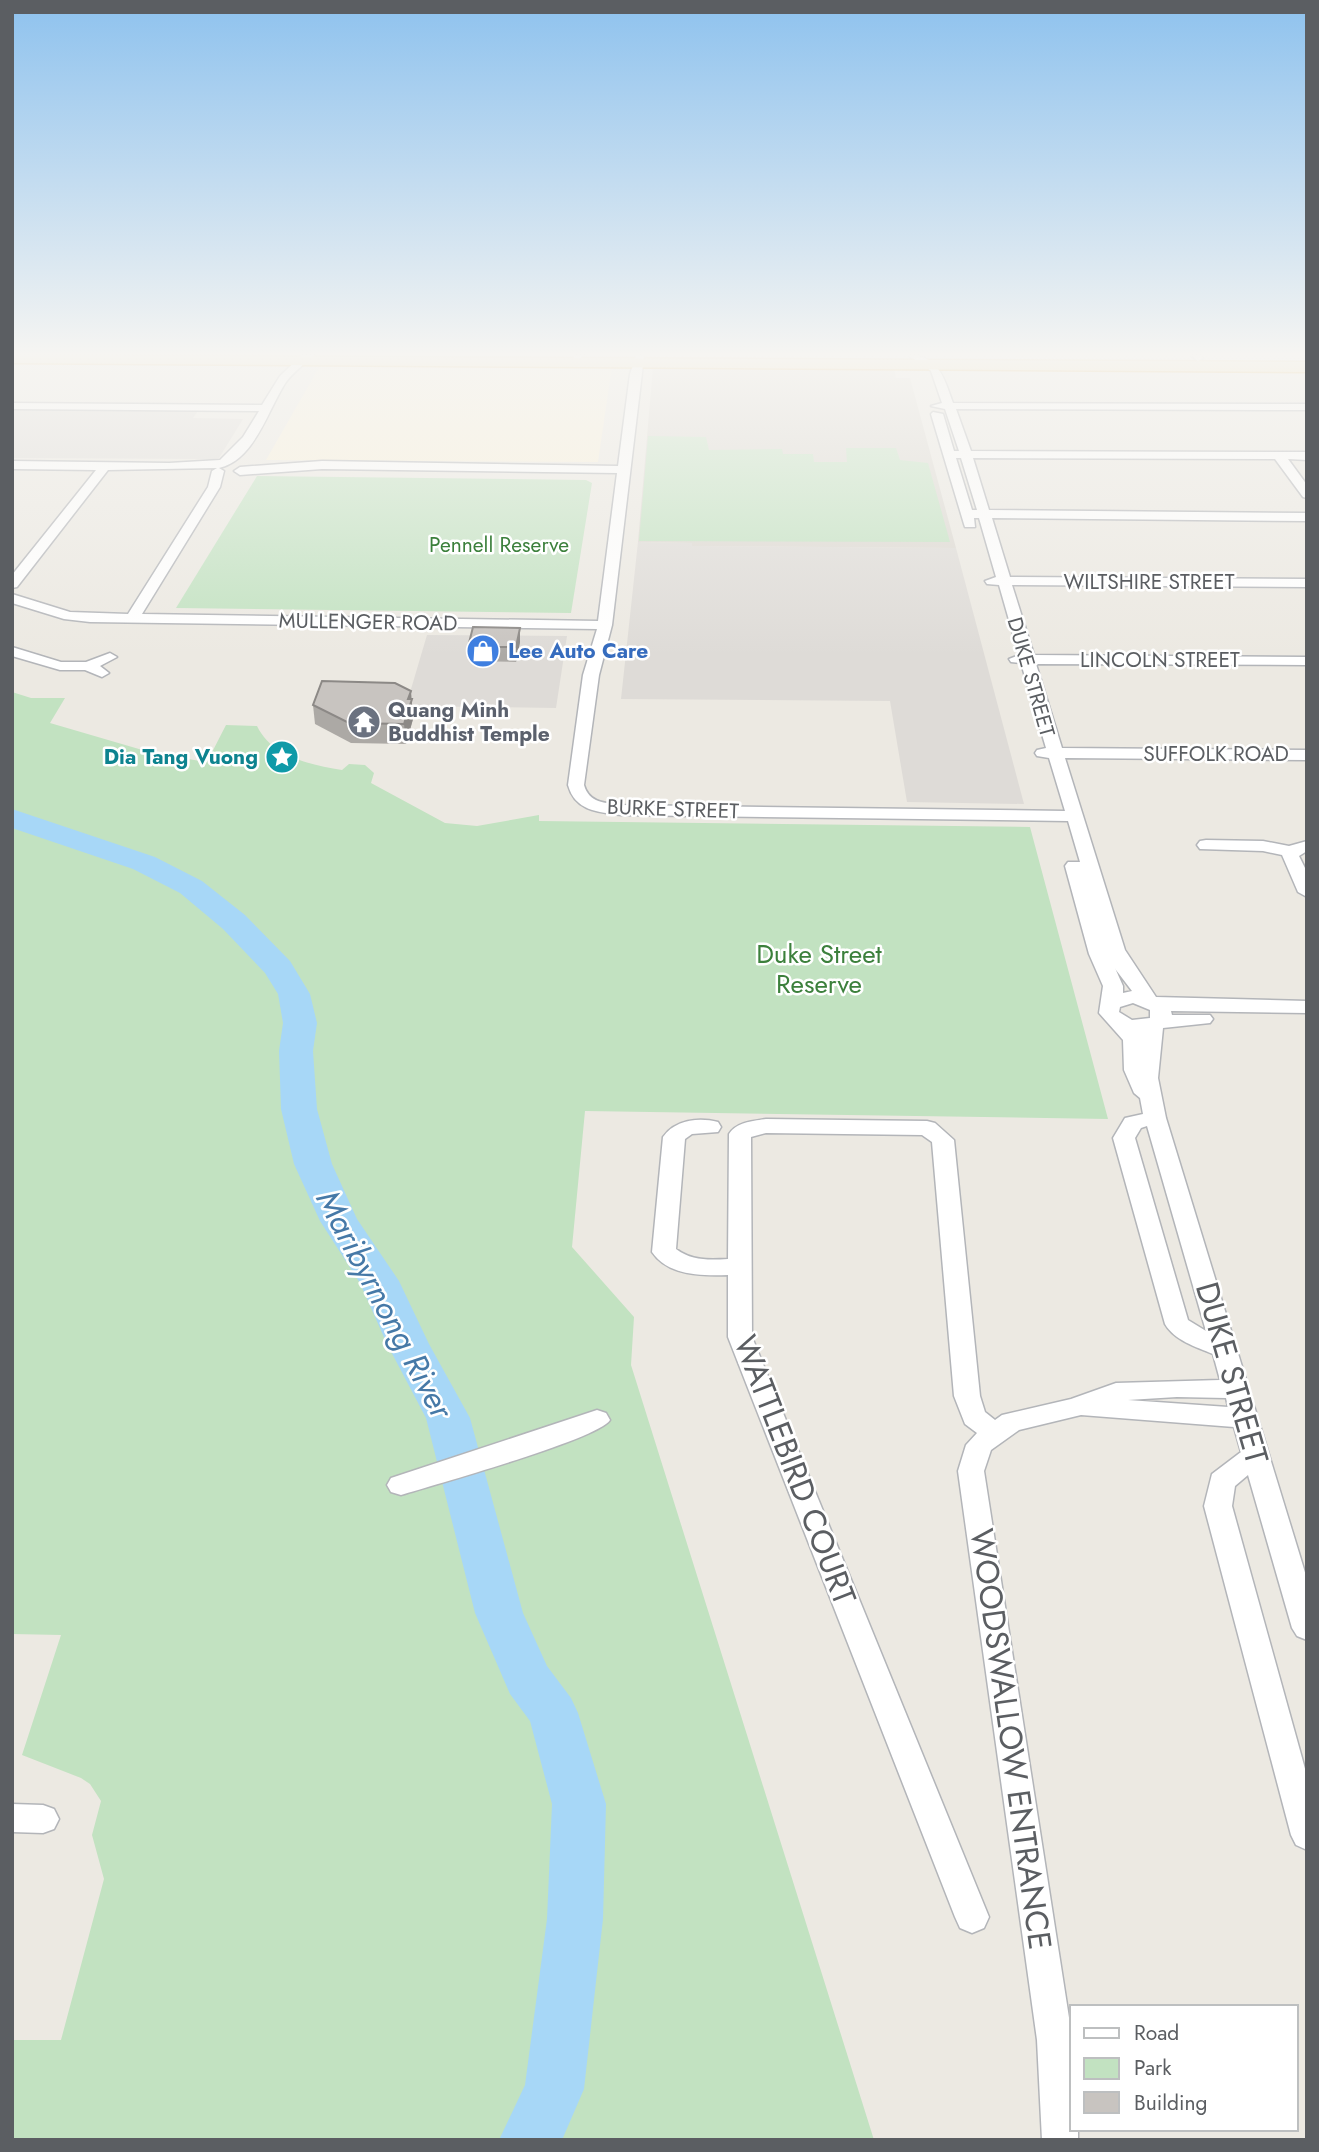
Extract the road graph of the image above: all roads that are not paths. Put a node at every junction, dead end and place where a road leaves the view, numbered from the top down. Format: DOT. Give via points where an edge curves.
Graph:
graph roads {
  1 [pos="232,455"];
  2 [pos="242,455"];
  3 [pos="627,455"];
  4 [pos="950,455"];
  5 [pos="966,455"];
  6 [pos="1189,455"];
  7 [pos="1279,456"];
  8 [pos="1307,456"];
  9 [pos="12,465"];
  10 [pos="105,466"];
  11 [pos="219,467"];
  12 [pos="241,468"];
  13 [pos="625,470"];
  14 [pos="214,487"];
  15 [pos="1307,494"];
  16 [pos="974,514"];
  17 [pos="1307,516"];
  18 [pos="974,536"];
  19 [pos="993,577"];
  20 [pos="1307,583"];
  21 [pos="12,584"];
  22 [pos="12,598"];
  23 [pos="131,619"];
  24 [pos="605,625"];
  25 [pos="12,651"];
  26 [pos="110,657"];
  27 [pos="1021,659"];
  28 [pos="1307,661"];
  29 [pos="88,666"];
  30 [pos="102,673"];
  31 [pos="1050,753"];
  32 [pos="1307,755"];
  33 [pos="1066,816"];
  34 [pos="1206,845"];
  35 [pos="1299,849"];
  36 [pos="1307,892"];
  37 [pos="1307,1007"];
  38 [pos="1116,1012"];
  39 [pos="1154,1013"];
  40 [pos="1307,1020"];
  41 [pos="1155,1118"];
  42 [pos="710,1127"];
  43 [pos="738,1267"];
  44 [pos="1225,1349"];
  45 [pos="1236,1389"];
  46 [pos="1075,1407"];
  47 [pos="1245,1418"];
  48 [pos="597,1420"];
  49 [pos="993,1432"];
  50 [pos="1256,1455"];
  51 [pos="401,1485"];
  52 [pos="1307,1628"];
  53 [pos="1307,1835"];
  54 [pos="972,1917"];
  55 [pos="1060,2140"];
  1 -- 11 [label="street"];
  2 -- 12 [label="street"];
  3 -- 13 [label="street, BURKE STREET"];
  4 -- 16 [label="street, DUKE STREET"];
  5 -- 16 [label="street, DUKE STREET"];
  6 -- 7 [label="street"];
  7 -- 8 [label="street"];
  7 -- 15 [label="street"];
  9 -- 10 [label="street"];
  10 -- 11 [label="street"];
  10 -- 21 [label="street"];
  11 -- 12 [label="street"];
  11 -- 14 [label="street"];
  12 -- 13 [label="street"];
  12 -- 14 [label="street"];
  13 -- 24 [label="street, BURKE STREET"];
  14 -- 23 [label="street"];
  16 -- 17 [label="street"];
  16 -- 18 [label="street, DUKE STREET"];
  16 -- 19 [label="street, DUKE STREET"];
  19 -- 20 [label="street, WILTSHIRE STREET"];
  19 -- 27 [label="street, DUKE STREET"];
  22 -- 23 [label="street, MULLENGER ROAD" via="69,616"];
  23 -- 24 [label="street, MULLENGER ROAD"];
  24 -- 33 [label="street, BURKE STREET" via="591,674 576,785 579,796 593,806"];
  25 -- 29 [label="street" via="60,666"];
  26 -- 29 [label="street"];
  27 -- 28 [label="street, LINCOLN STREET"];
  27 -- 31 [label="street, DUKE STREET"];
  29 -- 30 [label="street"];
  31 -- 32 [label="street, SUFFOLK ROAD"];
  31 -- 33 [label="street, DUKE STREET"];
  33 -- 38 [label="street, DUKE STREET" via="1097,946 1114,986"];
  33 -- 39 [label="street, DUKE STREET" via="1115,950"];
  34 -- 35 [label="street"];
  35 -- 36 [label="street" via="1291,860"];
  37 -- 39 [label="street"];
  38 -- 39 [label="street" via="1136,1027"];
  38 -- 39 [label="street" via="1132,997"];
  38 -- 41 [label="street, DUKE STREET" via="1133,1040 1134,1070"];
  39 -- 40 [label="street" via="1183,1019"];
  39 -- 41 [label="street, DUKE STREET" via="1147,1078"];
  41 -- 44 [label="street, DUKE STREET"];
  41 -- 44 [label="street" via="1133,1123 1124,1138 1177,1324"];
  42 -- 43 [label="street" via="688,1127 674,1138 664,1252 675,1263 694,1267"];
  43 -- 49 [label="street, WATTLEBIRD COURT" via="740,1134 766,1126 928,1128 939,1134 967,1396 974,1417"];
  43 -- 54 [label="street, WATTLEBIRD COURT" via="744,1353"];
  44 -- 45 [label="street, DUKE STREET"];
  45 -- 46 [label="street" via="1116,1392"];
  45 -- 47 [label="street, DUKE STREET"];
  46 -- 47 [label="street"];
  46 -- 49 [label="street" via="1011,1422"];
  47 -- 50 [label="street, DUKE STREET"];
  48 -- 51 [label="street"];
  49 -- 55 [label="street, WOODSWALLOW ENTRANCE" via="979,1444 971,1471 1055,2040"];
  50 -- 52 [label="street, DUKE STREET"];
  50 -- 53 [label="street" via="1222,1481 1218,1506"];
}
